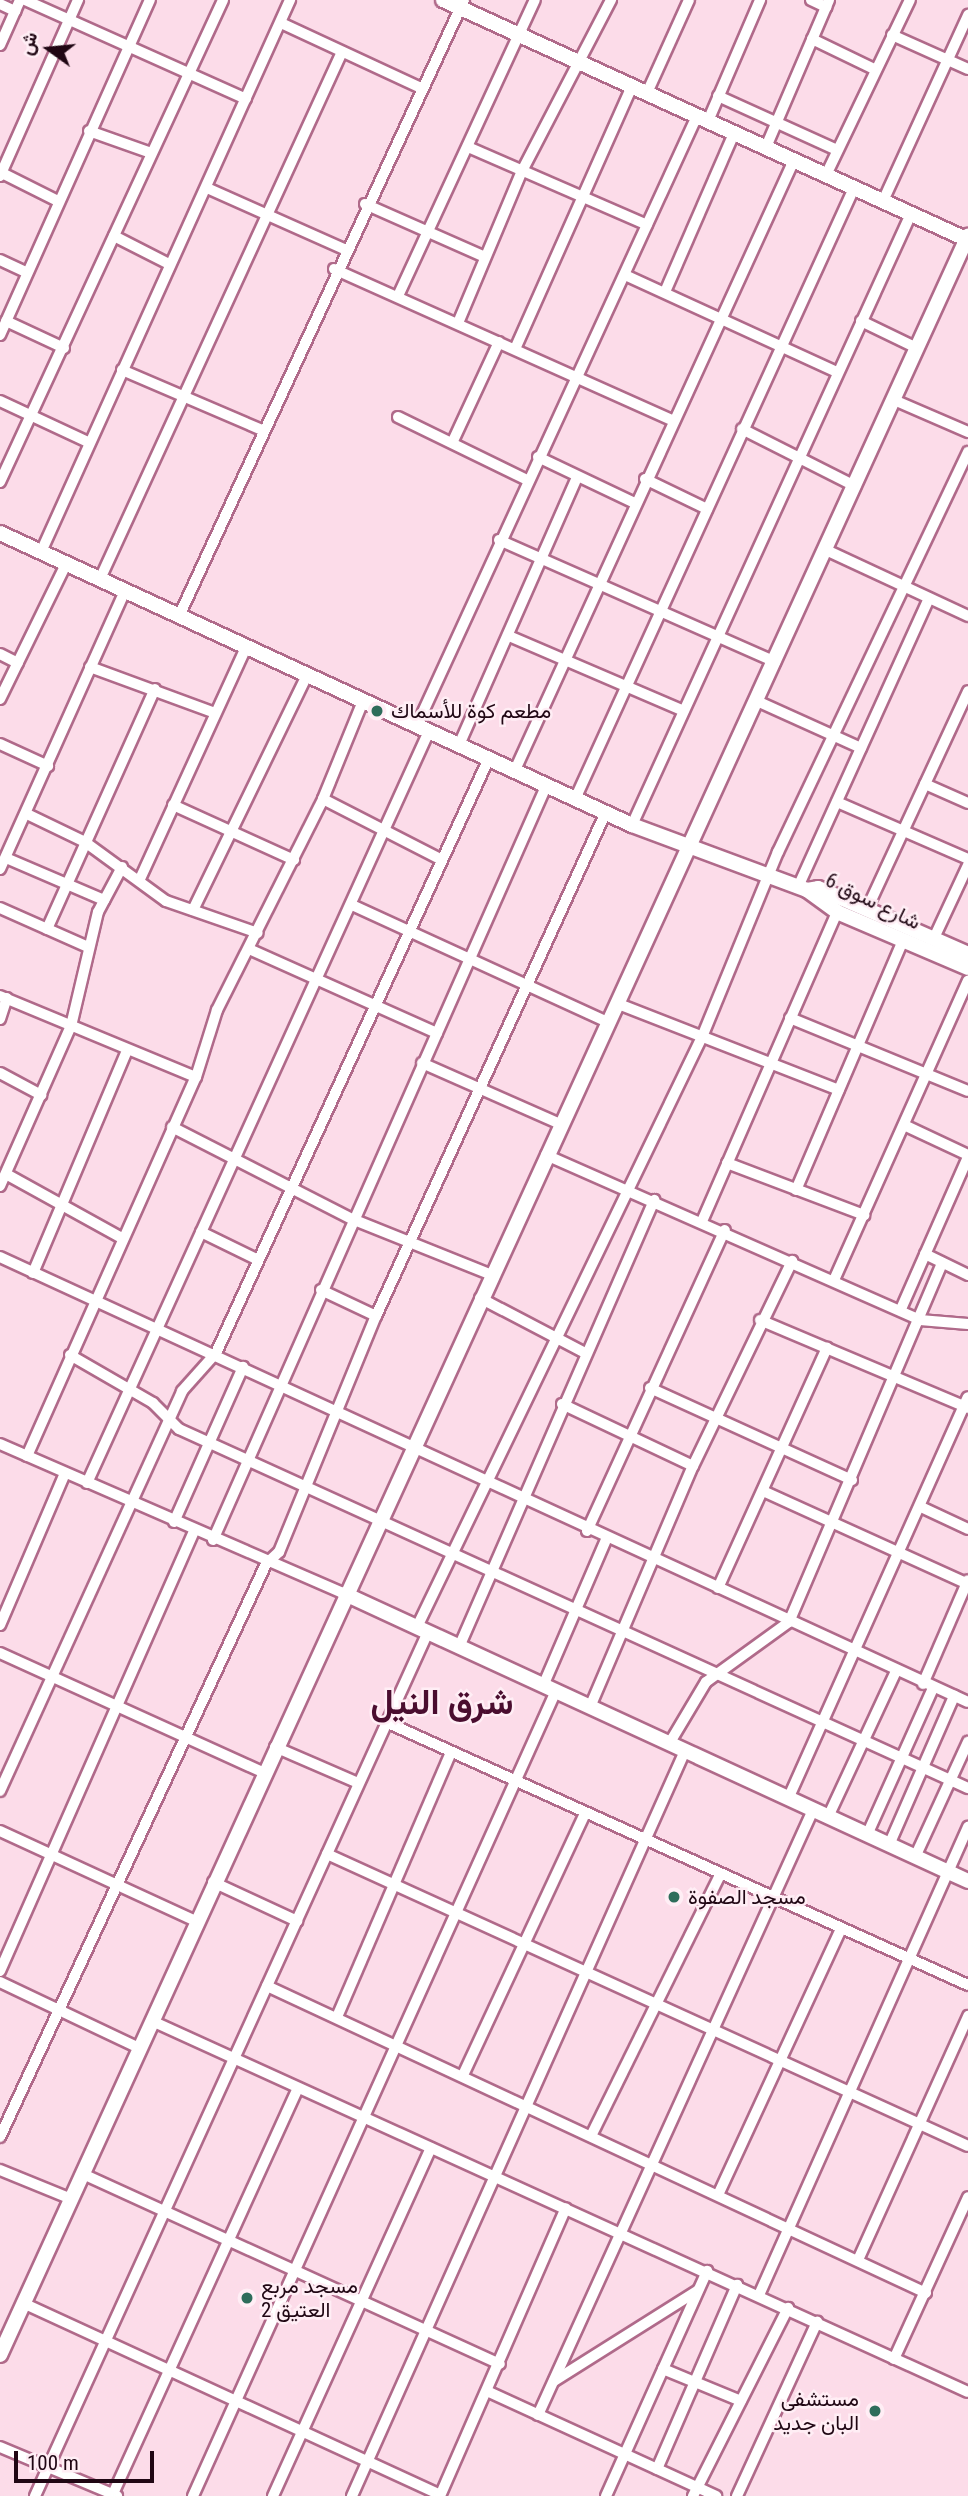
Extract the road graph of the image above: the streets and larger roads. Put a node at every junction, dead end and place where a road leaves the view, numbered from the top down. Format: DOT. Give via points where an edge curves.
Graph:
graph roads {
  1 [pos="23,0"];
  2 [pos="78,0"];
  3 [pos="150,0"];
  4 [pos="223,0"];
  5 [pos="290,0"];
  6 [pos="443,0"];
  7 [pos="535,0"];
  8 [pos="611,0"];
  9 [pos="689,0"];
  10 [pos="760,0"];
  11 [pos="811,0"];
  12 [pos="910,0"];
  13 [pos="827,3"];
  14 [pos="0,4"];
  15 [pos="462,4"];
  16 [pos="15,11"];
  17 [pos="968,15"];
  18 [pos="69,18"];
  19 [pos="281,23"];
  20 [pos="519,35"];
  21 [pos="892,35"];
  22 [pos="812,39"];
  23 [pos="0,45"];
  24 [pos="128,49"];
  25 [pos="342,52"];
  26 [pos="948,61"];
  27 [pos="581,63"];
  28 [pos="874,69"];
  29 [pos="968,69"];
  30 [pos="190,76"];
  31 [pos="632,86"];
  32 [pos="419,87"];
  33 [pos="647,93"];
  34 [pos="718,96"];
  35 [pos="246,99"];
  36 [pos="702,118"];
  37 [pos="777,123"];
  38 [pos="89,131"];
  39 [pos="734,133"];
  40 [pos="468,147"];
  41 [pos="766,147"];
  42 [pos="837,150"];
  43 [pos="151,153"];
  44 [pos="794,160"];
  45 [pos="522,171"];
  46 [pos="1,174"];
  47 [pos="826,175"];
  48 [pos="207,188"];
  49 [pos="854,188"];
  50 [pos="583,199"];
  51 [pos="56,200"];
  52 [pos="883,201"];
  53 [pos="365,204"];
  54 [pos="265,213"];
  55 [pos="911,214"];
  56 [pos="647,225"];
  57 [pos="429,231"];
  58 [pos="114,236"];
  59 [pos="968,238"];
  60 [pos="344,249"];
  61 [pos="483,256"];
  62 [pos="0,260"];
  63 [pos="169,264"];
  64 [pos="334,269"];
  65 [pos="26,272"];
  66 [pos="625,275"];
  67 [pos="665,292"];
  68 [pos="398,296"];
  69 [pos="720,317"];
  70 [pos="6,321"];
  71 [pos="861,321"];
  72 [pos="458,323"];
  73 [pos="0,335"];
  74 [pos="499,342"];
  75 [pos="783,344"];
  76 [pos="64,348"];
  77 [pos="917,348"];
  78 [pos="515,349"];
  79 [pos="122,370"];
  80 [pos="837,372"];
  81 [pos="578,378"];
  82 [pos="183,397"];
  83 [pos="894,400"];
  84 [pos="0,401"];
  85 [pos="33,416"];
  86 [pos="398,418"];
  87 [pos="671,420"];
  88 [pos="742,429"];
  89 [pos="262,430"];
  90 [pos="968,432"];
  91 [pos="88,442"];
  92 [pos="453,442"];
  93 [pos="968,452"];
  94 [pos="538,457"];
  95 [pos="799,459"];
  96 [pos="577,478"];
  97 [pos="645,479"];
  98 [pos="527,480"];
  99 [pos="0,482"];
  100 [pos="855,486"];
  101 [pos="635,503"];
  102 [pos="707,509"];
  103 [pos="2,538"];
  104 [pos="499,540"];
  105 [pos="825,550"];
  106 [pos="41,552"];
  107 [pos="544,560"];
  108 [pos="66,564"];
  109 [pos="100,579"];
  110 [pos="597,587"];
  111 [pos="906,587"];
  112 [pos="125,591"];
  113 [pos="929,598"];
  114 [pos="659,612"];
  115 [pos="178,616"];
  116 [pos="968,617"];
  117 [pos="509,636"];
  118 [pos="718,640"];
  119 [pos="246,648"];
  120 [pos="0,654"];
  121 [pos="563,662"];
  122 [pos="775,662"];
  123 [pos="18,663"];
  124 [pos="90,667"];
  125 [pos="307,675"];
  126 [pos="155,689"];
  127 [pos="626,689"];
  128 [pos="968,691"];
  129 [pos="0,699"];
  130 [pos="363,701"];
  131 [pos="757,701"];
  132 [pos="684,711"];
  133 [pos="215,713"];
  134 [pos="423,728"];
  135 [pos="833,737"];
  136 [pos="0,744"];
  137 [pos="459,745"];
  138 [pos="861,748"];
  139 [pos="489,758"];
  140 [pos="48,766"];
  141 [pos="516,770"];
  142 [pos="547,784"];
  143 [pos="925,784"];
  144 [pos="576,797"];
  145 [pos="323,799"];
  146 [pos="837,802"];
  147 [pos="968,803"];
  148 [pos="173,805"];
  149 [pos="607,812"];
  150 [pos="27,814"];
  151 [pos="632,825"];
  152 [pos="903,831"];
  153 [pos="231,832"];
  154 [pos="384,832"];
  155 [pos="85,842"];
  156 [pos="691,849"];
  157 [pos="6,858"];
  158 [pos="440,859"];
  159 [pos="968,859"];
  160 [pos="294,860"];
  161 [pos="968,865"];
  162 [pos="122,867"];
  163 [pos="0,869"];
  164 [pos="768,875"];
  165 [pos="140,879"];
  166 [pos="67,884"];
  167 [pos="802,888"];
  168 [pos="104,900"];
  169 [pos="352,905"];
  170 [pos="0,908"];
  171 [pos="867,909"];
  172 [pos="193,911"];
  173 [pos="837,912"];
  174 [pos="47,929"];
  175 [pos="408,930"];
  176 [pos="258,933"];
  177 [pos="934,938"];
  178 [pos="904,940"];
  179 [pos="88,947"];
  180 [pos="249,949"];
  181 [pos="968,954"];
  182 [pos="473,962"];
  183 [pos="968,968"];
  184 [pos="968,981"];
  185 [pos="529,982"];
  186 [pos="316,983"];
  187 [pos="4,997"];
  188 [pos="616,1003"];
  189 [pos="375,1008"];
  190 [pos="790,1018"];
  191 [pos="0,1019"];
  192 [pos="607,1022"];
  193 [pos="71,1026"];
  194 [pos="437,1033"];
  195 [pos="702,1037"];
  196 [pos="858,1045"];
  197 [pos="127,1051"];
  198 [pos="771,1060"];
  199 [pos="422,1063"];
  200 [pos="0,1073"];
  201 [pos="927,1073"];
  202 [pos="196,1077"];
  203 [pos="839,1090"];
  204 [pos="481,1091"];
  205 [pos="968,1091"];
  206 [pos="41,1095"];
  207 [pos="560,1124"];
  208 [pos="904,1125"];
  209 [pos="173,1127"];
  210 [pos="546,1155"];
  211 [pos="968,1156"];
  212 [pos="232,1162"];
  213 [pos="727,1163"];
  214 [pos="6,1174"];
  215 [pos="0,1186"];
  216 [pos="289,1187"];
  217 [pos="624,1189"];
  218 [pos="796,1189"];
  219 [pos="654,1200"];
  220 [pos="59,1209"];
  221 [pos="864,1215"];
  222 [pos="352,1219"];
  223 [pos="703,1219"];
  224 [pos="725,1230"];
  225 [pos="201,1233"];
  226 [pos="122,1238"];
  227 [pos="410,1245"];
  228 [pos="925,1254"];
  229 [pos="0,1257"];
  230 [pos="256,1259"];
  231 [pos="792,1261"];
  232 [pos="942,1263"];
  233 [pos="33,1273"];
  234 [pos="492,1275"];
  235 [pos="968,1275"];
  236 [pos="834,1280"];
  237 [pos="321,1290"];
  238 [pos="480,1298"];
  239 [pos="94,1300"];
  240 [pos="901,1309"];
  241 [pos="376,1316"];
  242 [pos="760,1320"];
  243 [pos="920,1320"];
  244 [pos="968,1324"];
  245 [pos="156,1329"];
  246 [pos="558,1339"];
  247 [pos="827,1348"];
  248 [pos="216,1353"];
  249 [pos="585,1353"];
  250 [pos="70,1355"];
  251 [pos="243,1367"];
  252 [pos="895,1377"];
  253 [pos="278,1386"];
  254 [pos="128,1388"];
  255 [pos="650,1388"];
  256 [pos="562,1404"];
  257 [pos="967,1404"];
  258 [pos="335,1413"];
  259 [pos="717,1415"];
  260 [pos="170,1422"];
  261 [pos="629,1435"];
  262 [pos="211,1443"];
  263 [pos="0,1444"];
  264 [pos="783,1447"];
  265 [pos="410,1449"];
  266 [pos="27,1456"];
  267 [pos="250,1459"];
  268 [pos="693,1466"];
  269 [pos="65,1473"];
  270 [pos="852,1480"];
  271 [pos="87,1483"];
  272 [pos="488,1484"];
  273 [pos="306,1485"];
  274 [pos="763,1491"];
  275 [pos="523,1500"];
  276 [pos="135,1504"];
  277 [pos="921,1507"];
  278 [pos="379,1519"];
  279 [pos="174,1522"];
  280 [pos="832,1523"];
  281 [pos="968,1529"];
  282 [pos="194,1531"];
  283 [pos="587,1531"];
  284 [pos="213,1540"];
  285 [pos="606,1540"];
  286 [pos="451,1554"];
  287 [pos="899,1554"];
  288 [pos="653,1562"];
  289 [pos="266,1564"];
  290 [pos="494,1573"];
  291 [pos="967,1581"];
  292 [pos="718,1588"];
  293 [pos="345,1594"];
  294 [pos="576,1609"];
  295 [pos="789,1622"];
  296 [pos="0,1625"];
  297 [pos="423,1630"];
  298 [pos="624,1631"];
  299 [pos="459,1647"];
  300 [pos="0,1653"];
  301 [pos="855,1654"];
  302 [pos="719,1673"];
  303 [pos="895,1673"];
  304 [pos="52,1676"];
  305 [pos="928,1686"];
  306 [pos="550,1689"];
  307 [pos="954,1696"];
  308 [pos="968,1702"];
  309 [pos="590,1707"];
  310 [pos="122,1708"];
  311 [pos="386,1722"];
  312 [pos="825,1723"];
  313 [pos="184,1737"];
  314 [pos="865,1741"];
  315 [pos="968,1742"];
  316 [pos="670,1744"];
  317 [pos="275,1747"];
  318 [pos="685,1751"];
  319 [pos="451,1752"];
  320 [pos="901,1759"];
  321 [pos="922,1768"];
  322 [pos="264,1773"];
  323 [pos="950,1780"];
  324 [pos="358,1783"];
  325 [pos="518,1783"];
  326 [pos="968,1788"];
  327 [pos="0,1791"];
  328 [pos="788,1798"];
  329 [pos="813,1810"];
  330 [pos="584,1813"];
  331 [pos="828,1817"];
  332 [pos="968,1827"];
  333 [pos="0,1831"];
  334 [pos="867,1835"];
  335 [pos="645,1839"];
  336 [pos="889,1845"];
  337 [pos="327,1854"];
  338 [pos="52,1856"];
  339 [pos="915,1857"];
  340 [pos="951,1873"];
  341 [pos="720,1875"];
  342 [pos="968,1881"];
  343 [pos="213,1882"];
  344 [pos="392,1883"];
  345 [pos="118,1885"];
  346 [pos="776,1902"];
  347 [pos="457,1912"];
  348 [pos="195,1921"];
  349 [pos="297,1921"];
  350 [pos="840,1931"];
  351 [pos="522,1943"];
  352 [pos="913,1959"];
  353 [pos="0,1971"];
  354 [pos="586,1972"];
  355 [pos="0,1982"];
  356 [pos="968,1985"];
  357 [pos="267,1986"];
  358 [pos="656,2003"];
  359 [pos="61,2010"];
  360 [pos="968,2016"];
  361 [pos="337,2017"];
  362 [pos="152,2021"];
  363 [pos="715,2030"];
  364 [pos="395,2044"];
  365 [pos="139,2048"];
  366 [pos="234,2057"];
  367 [pos="783,2063"];
  368 [pos="463,2075"];
  369 [pos="298,2088"];
  370 [pos="851,2094"];
  371 [pos="526,2105"];
  372 [pos="363,2117"];
  373 [pos="920,2125"];
  374 [pos="591,2136"];
  375 [pos="0,2137"];
  376 [pos="968,2146"];
  377 [pos="431,2148"];
  378 [pos="654,2167"];
  379 [pos="0,2170"];
  380 [pos="83,2174"];
  381 [pos="496,2178"];
  382 [pos="718,2195"];
  383 [pos="968,2197"];
  384 [pos="71,2199"];
  385 [pos="566,2208"];
  386 [pos="163,2212"];
  387 [pos="956,2223"];
  388 [pos="789,2229"];
  389 [pos="968,2229"];
  390 [pos="624,2234"];
  391 [pos="228,2242"];
  392 [pos="858,2260"];
  393 [pos="296,2270"];
  394 [pos="707,2271"];
  395 [pos="737,2285"];
  396 [pos="699,2289"];
  397 [pos="926,2293"];
  398 [pos="759,2295"];
  399 [pos="23,2303"];
  400 [pos="365,2304"];
  401 [pos="788,2308"];
  402 [pos="817,2322"];
  403 [pos="428,2334"];
  404 [pos="105,2340"];
  405 [pos="1,2352"];
  406 [pos="894,2359"];
  407 [pos="500,2364"];
  408 [pos="663,2369"];
  409 [pos="172,2370"];
  410 [pos="555,2381"];
  411 [pos="694,2382"];
  412 [pos="967,2390"];
  413 [pos="489,2392"];
  414 [pos="741,2400"];
  415 [pos="235,2401"];
  416 [pos="538,2415"];
  417 [pos="302,2432"];
  418 [pos="0,2447"];
  419 [pos="626,2454"];
  420 [pos="368,2461"];
  421 [pos="47,2469"];
  422 [pos="657,2469"];
  423 [pos="695,2492"];
  424 [pos="114,2495"];
  425 [pos="35,2496"];
  426 [pos="193,2496"];
  427 [pos="273,2496"];
  428 [pos="352,2496"];
  429 [pos="440,2496"];
  430 [pos="606,2496"];
  431 [pos="716,2496"];
  432 [pos="737,2496"];
  1 -- 16 [label="street"];
  1 -- 18 [label="street"];
  2 -- 18 [label="street"];
  3 -- 24 [label="street"];
  4 -- 30 [label="street"];
  5 -- 19 [label="street"];
  6 -- 15 [label="street"];
  7 -- 20 [label="street"];
  8 -- 27 [label="street"];
  9 -- 33 [label="street"];
  10 -- 34 [label="street"];
  11 -- 13 [label="street"];
  12 -- 21 [label="street"];
  13 -- 22 [label="street"];
  14 -- 16 [label="street"];
  15 -- 20 [label="street"];
  15 -- 32 [label="street"];
  16 -- 23 [label="street"];
  17 -- 26 [label="street"];
  18 -- 24 [label="street"];
  18 -- 46 [label="street"];
  19 -- 25 [label="street"];
  19 -- 35 [label="street"];
  20 -- 27 [label="street"];
  20 -- 40 [label="street"];
  21 -- 26 [label="street"];
  21 -- 28 [label="street"];
  22 -- 28 [label="street"];
  22 -- 37 [label="street"];
  24 -- 30 [label="street"];
  24 -- 38 [label="street"];
  25 -- 32 [label="street"];
  25 -- 54 [label="street"];
  26 -- 29 [label="street"];
  26 -- 52 [label="street"];
  27 -- 31 [label="street"];
  27 -- 45 [label="street"];
  28 -- 42 [label="street"];
  30 -- 35 [label="street"];
  30 -- 43 [label="street"];
  31 -- 33 [label="street"];
  31 -- 50 [label="street"];
  32 -- 53 [label="street"];
  33 -- 36 [label="street"];
  34 -- 36 [label="street"];
  34 -- 37 [label="street"];
  35 -- 48 [label="street"];
  36 -- 39 [label="street"];
  36 -- 56 [label="street"];
  37 -- 41 [label="street"];
  37 -- 42 [label="street"];
  38 -- 43 [label="street"];
  38 -- 51 [label="street"];
  39 -- 41 [label="street"];
  39 -- 67 [label="street"];
  40 -- 45 [label="street"];
  40 -- 57 [label="street"];
  41 -- 44 [label="street"];
  42 -- 47 [label="street"];
  43 -- 58 [label="street"];
  44 -- 47 [label="street"];
  44 -- 69 [label="street"];
  45 -- 50 [label="street"];
  45 -- 61 [label="street"];
  46 -- 51 [label="street"];
  47 -- 49 [label="street"];
  48 -- 54 [label="street"];
  48 -- 63 [label="street"];
  49 -- 52 [label="street"];
  49 -- 75 [label="street"];
  50 -- 56 [label="street"];
  50 -- 78 [label="street"];
  51 -- 65 [label="street"];
  52 -- 55 [label="street"];
  53 -- 57 [label="street"];
  53 -- 60 [label="street"];
  54 -- 60 [label="street"];
  54 -- 82 [label="street"];
  55 -- 59 [label="street"];
  55 -- 71 [label="street"];
  56 -- 66 [label="street"];
  57 -- 61 [label="street"];
  57 -- 68 [label="street"];
  58 -- 63 [label="street"];
  58 -- 76 [label="street"];
  59 -- 77 [label="street"];
  60 -- 64 [label="street"];
  61 -- 72 [label="street"];
  62 -- 65 [label="street"];
  63 -- 79 [label="street"];
  64 -- 68 [label="street"];
  64 -- 89 [label="street"];
  65 -- 70 [label="street"];
  66 -- 67 [label="street"];
  66 -- 81 [label="street"];
  67 -- 69 [label="street"];
  68 -- 72 [label="street"];
  69 -- 75 [label="street"];
  69 -- 87 [label="street"];
  70 -- 73 [label="street"];
  70 -- 76 [label="street"];
  71 -- 77 [label="street"];
  71 -- 80 [label="street"];
  72 -- 74 [label="street"];
  74 -- 78 [label="street"];
  74 -- 92 [label="street"];
  75 -- 80 [label="street"];
  75 -- 88 [label="street"];
  76 -- 85 [label="street"];
  77 -- 83 [label="street"];
  78 -- 81 [label="street"];
  79 -- 82 [label="street"];
  79 -- 91 [label="street"];
  80 -- 95 [label="street"];
  81 -- 87 [label="street"];
  81 -- 94 [label="street"];
  82 -- 89 [label="street"];
  82 -- 109 [label="street"];
  83 -- 90 [label="street"];
  83 -- 100 [label="street"];
  84 -- 85 [label="street"];
  85 -- 91 [label="street"];
  85 -- 99 [label="street"];
  86 -- 92 [label="street"];
  87 -- 97 [label="street"];
  88 -- 95 [label="street"];
  88 -- 102 [label="street"];
  89 -- 115 [label="street"];
  91 -- 106 [label="street"];
  92 -- 98 [label="street"];
  93 -- 111 [label="street"];
  94 -- 96 [label="street"];
  94 -- 98 [label="street"];
  95 -- 100 [label="street"];
  95 -- 118 [label="street"];
  96 -- 101 [label="street"];
  96 -- 107 [label="street"];
  97 -- 101 [label="street"];
  97 -- 102 [label="street"];
  98 -- 104 [label="street"];
  100 -- 105 [label="street"];
  101 -- 110 [label="street"];
  102 -- 114 [label="street"];
  103 -- 106 [label="street"];
  104 -- 107 [label="street"];
  104 -- 134 [label="street"];
  105 -- 111 [label="street"];
  105 -- 122 [label="street"];
  106 -- 108 [label="street"];
  107 -- 110 [label="street"];
  107 -- 117 [label="street"];
  108 -- 109 [label="street"];
  108 -- 123 [label="street"];
  109 -- 112 [label="street"];
  110 -- 114 [label="street"];
  110 -- 121 [label="street"];
  111 -- 113 [label="street"];
  111 -- 135 [label="street"];
  112 -- 115 [label="street"];
  112 -- 124 [label="street"];
  113 -- 116 [label="street"];
  113 -- 138 [label="street"];
  114 -- 118 [label="street"];
  114 -- 127 [label="street"];
  115 -- 119 [label="street"];
  117 -- 121 [label="street"];
  117 -- 137 [label="street"];
  118 -- 122 [label="street"];
  118 -- 132 [label="street"];
  119 -- 125 [label="street"];
  119 -- 133 [label="street"];
  120 -- 123 [label="street"];
  121 -- 127 [label="street"];
  121 -- 141 [label="street"];
  122 -- 131 [label="street"];
  123 -- 129 [label="street"];
  124 -- 126 [label="street"];
  124 -- 140 [label="street"];
  125 -- 130 [label="street"];
  125 -- 153 [label="street"];
  126 -- 133 [label="street"];
  126 -- 155 [label="street"];
  127 -- 132 [label="street"];
  127 -- 144 [label="street"];
  128 -- 143 [label="street"];
  130 -- 134 [label="street"];
  130 -- 145 [label="street"];
  131 -- 135 [label="street"];
  131 -- 156 [label="street"];
  132 -- 151 [label="street"];
  133 -- 148 [label="street"];
  134 -- 137 [label="street"];
  134 -- 154 [label="street"];
  135 -- 138 [label="street"];
  135 -- 164 [label="street"];
  136 -- 140 [label="street"];
  137 -- 139 [label="street"];
  138 -- 146 [label="street"];
  139 -- 141 [label="street"];
  139 -- 158 [label="street"];
  140 -- 150 [label="street"];
  141 -- 142 [label="street"];
  142 -- 144 [label="street"];
  142 -- 182 [label="street"];
  143 -- 147 [label="street"];
  143 -- 152 [label="street"];
  144 -- 149 [label="street"];
  145 -- 154 [label="street"];
  145 -- 160 [label="street"];
  146 -- 152 [label="street"];
  146 -- 167 [label="street"];
  148 -- 153 [label="street"];
  148 -- 165 [label="street"];
  149 -- 151 [label="street"];
  149 -- 185 [label="street"];
  150 -- 155 [label="street"];
  150 -- 157 [label="street"];
  151 -- 156 [label="street"];
  152 -- 159 [label="street"];
  152 -- 171 [label="street"];
  153 -- 160 [label="street"];
  153 -- 172 [label="street"];
  154 -- 158 [label="street"];
  154 -- 169 [label="street"];
  155 -- 162 [label="street"];
  155 -- 166 [label="street"];
  156 -- 164 [label="street"];
  156 -- 188 [label="street"];
  157 -- 163 [label="street"];
  157 -- 166 [label="street"];
  158 -- 175 [label="street"];
  160 -- 176 [label="street"];
  161 -- 177 [label="street"];
  162 -- 165 [label="street"];
  162 -- 168 [label="street"];
  164 -- 167 [label="street"];
  164 -- 195 [label="street"];
  165 -- 172 [label="street" via="166,901"];
  166 -- 168 [label="street"];
  166 -- 174 [label="street"];
  167 -- 171 [label="street, شارع سوق 6" via="818,888"];
  167 -- 173 [label="street, شارع سوق 6"];
  168 -- 179 [label="street"];
  169 -- 175 [label="street"];
  169 -- 186 [label="street"];
  170 -- 174 [label="street"];
  171 -- 177 [label="street, شارع سوق 6"];
  172 -- 176 [label="street"];
  173 -- 178 [label="street, شارع سوق 6"];
  173 -- 190 [label="street"];
  174 -- 179 [label="street"];
  175 -- 182 [label="street"];
  175 -- 189 [label="street"];
  176 -- 180 [label="street"];
  177 -- 181 [label="street, شارع سوق 6"];
  178 -- 183 [label="street, شارع سوق 6"];
  178 -- 196 [label="street"];
  179 -- 193 [label="street"];
  180 -- 186 [label="street"];
  180 -- 202 [label="street" via="217,1010"];
  182 -- 185 [label="street"];
  182 -- 194 [label="street"];
  184 -- 201 [label="street"];
  185 -- 192 [label="street"];
  185 -- 204 [label="street"];
  186 -- 189 [label="street"];
  186 -- 212 [label="street"];
  187 -- 191 [label="street"];
  187 -- 193 [label="street"];
  188 -- 192 [label="street"];
  188 -- 195 [label="street"];
  189 -- 194 [label="street"];
  189 -- 216 [label="street"];
  190 -- 196 [label="street"];
  190 -- 198 [label="street"];
  192 -- 207 [label="street"];
  193 -- 197 [label="street"];
  193 -- 206 [label="street"];
  194 -- 199 [label="street"];
  195 -- 198 [label="street"];
  195 -- 217 [label="street"];
  196 -- 201 [label="street"];
  196 -- 203 [label="street"];
  197 -- 202 [label="street"];
  197 -- 220 [label="street"];
  198 -- 203 [label="street"];
  198 -- 213 [label="street"];
  199 -- 204 [label="street"];
  199 -- 222 [label="street"];
  200 -- 206 [label="street"];
  201 -- 205 [label="street"];
  201 -- 208 [label="street"];
  202 -- 209 [label="street"];
  203 -- 218 [label="street"];
  204 -- 207 [label="street"];
  204 -- 227 [label="street"];
  206 -- 214 [label="street"];
  207 -- 210 [label="street"];
  208 -- 211 [label="street"];
  208 -- 221 [label="street"];
  209 -- 212 [label="street"];
  209 -- 226 [label="street"];
  210 -- 217 [label="street"];
  210 -- 234 [label="street"];
  211 -- 228 [label="street"];
  212 -- 216 [label="street"];
  212 -- 225 [label="street"];
  213 -- 218 [label="street"];
  213 -- 223 [label="street"];
  214 -- 215 [label="street"];
  214 -- 220 [label="street"];
  216 -- 222 [label="street"];
  216 -- 230 [label="street"];
  217 -- 219 [label="street"];
  217 -- 246 [label="street"];
  218 -- 221 [label="street"];
  219 -- 223 [label="street"];
  219 -- 249 [label="street"];
  220 -- 226 [label="street"];
  220 -- 233 [label="street"];
  221 -- 236 [label="street"];
  222 -- 227 [label="street"];
  222 -- 237 [label="street"];
  223 -- 224 [label="street"];
  224 -- 231 [label="street"];
  224 -- 255 [label="street"];
  225 -- 230 [label="street"];
  225 -- 245 [label="street"];
  226 -- 239 [label="street"];
  227 -- 234 [label="street"];
  227 -- 241 [label="street"];
  228 -- 232 [label="street"];
  228 -- 240 [label="street"];
  229 -- 233 [label="street"];
  230 -- 248 [label="street"];
  231 -- 236 [label="street"];
  231 -- 242 [label="street"];
  232 -- 235 [label="street"];
  232 -- 243 [label="street"];
  233 -- 239 [label="street"];
  234 -- 238 [label="street"];
  236 -- 240 [label="street"];
  237 -- 241 [label="street"];
  237 -- 253 [label="street"];
  238 -- 246 [label="street"];
  238 -- 265 [label="street"];
  239 -- 245 [label="street"];
  239 -- 250 [label="street"];
  240 -- 243 [label="street"];
  241 -- 258 [label="street"];
  242 -- 247 [label="street"];
  242 -- 259 [label="street"];
  243 -- 244 [label="street"];
  243 -- 252 [label="street"];
  245 -- 248 [label="street"];
  245 -- 254 [label="street"];
  246 -- 249 [label="street"];
  246 -- 272 [label="street"];
  247 -- 252 [label="street"];
  247 -- 264 [label="street"];
  248 -- 251 [label="street"];
  248 -- 260 [label="street" via="182,1391"];
  249 -- 256 [label="street"];
  250 -- 254 [label="street"];
  250 -- 266 [label="street"];
  251 -- 253 [label="street"];
  251 -- 262 [label="street"];
  252 -- 257 [label="street"];
  252 -- 270 [label="street"];
  253 -- 258 [label="street"];
  253 -- 267 [label="street"];
  254 -- 260 [label="street"];
  254 -- 271 [label="street"];
  255 -- 259 [label="street"];
  255 -- 261 [label="street"];
  256 -- 261 [label="street"];
  256 -- 275 [label="street"];
  257 -- 277 [label="street"];
  258 -- 265 [label="street"];
  258 -- 273 [label="street"];
  259 -- 264 [label="street"];
  259 -- 268 [label="street"];
  260 -- 262 [label="street"];
  260 -- 276 [label="street"];
  261 -- 268 [label="street"];
  261 -- 283 [label="street"];
  262 -- 267 [label="street"];
  262 -- 279 [label="street"];
  263 -- 266 [label="street"];
  264 -- 270 [label="street"];
  264 -- 274 [label="street"];
  265 -- 272 [label="street"];
  265 -- 278 [label="street"];
  266 -- 269 [label="street"];
  267 -- 273 [label="street"];
  267 -- 284 [label="street"];
  268 -- 288 [label="street"];
  269 -- 271 [label="street"];
  269 -- 296 [label="street"];
  270 -- 280 [label="street"];
  271 -- 276 [label="street"];
  272 -- 275 [label="street"];
  272 -- 286 [label="street"];
  273 -- 278 [label="street"];
  273 -- 289 [label="street" via="279,1552"];
  274 -- 280 [label="street"];
  274 -- 292 [label="street"];
  275 -- 283 [label="street"];
  275 -- 290 [label="street"];
  276 -- 279 [label="street"];
  276 -- 304 [label="street"];
  277 -- 281 [label="street"];
  277 -- 287 [label="street"];
  278 -- 286 [label="street"];
  278 -- 293 [label="street"];
  279 -- 282 [label="street"];
  280 -- 287 [label="street"];
  280 -- 295 [label="street"];
  282 -- 284 [label="street"];
  282 -- 310 [label="street"];
  283 -- 285 [label="street"];
  284 -- 289 [label="street"];
  285 -- 288 [label="street"];
  285 -- 294 [label="street"];
  286 -- 290 [label="street"];
  286 -- 297 [label="street"];
  287 -- 291 [label="street"];
  287 -- 301 [label="street"];
  288 -- 292 [label="street"];
  288 -- 298 [label="street"];
  289 -- 293 [label="street"];
  289 -- 313 [label="street"];
  290 -- 294 [label="street"];
  290 -- 299 [label="street"];
  291 -- 305 [label="street"];
  292 -- 295 [label="street"];
  293 -- 297 [label="street"];
  293 -- 317 [label="street"];
  294 -- 298 [label="street"];
  294 -- 306 [label="street"];
  295 -- 301 [label="street"];
  295 -- 302 [label="street"];
  297 -- 299 [label="street"];
  297 -- 311 [label="street"];
  298 -- 302 [label="street"];
  298 -- 309 [label="street"];
  299 -- 306 [label="street"];
  300 -- 304 [label="street"];
  301 -- 303 [label="street"];
  301 -- 312 [label="street"];
  302 -- 312 [label="street"];
  302 -- 316 [label="street" via="700,1688"];
  303 -- 305 [label="street"];
  303 -- 314 [label="street"];
  304 -- 310 [label="street"];
  304 -- 327 [label="street"];
  305 -- 307 [label="street"];
  305 -- 320 [label="street"];
  306 -- 309 [label="street"];
  306 -- 325 [label="street"];
  307 -- 308 [label="street"];
  307 -- 321 [label="street"];
  309 -- 316 [label="street"];
  310 -- 313 [label="street"];
  310 -- 338 [label="street"];
  311 -- 319 [label="street"];
  311 -- 324 [label="street"];
  312 -- 314 [label="street"];
  312 -- 328 [label="street"];
  313 -- 322 [label="street"];
  313 -- 345 [label="street"];
  314 -- 320 [label="street"];
  314 -- 331 [label="street"];
  315 -- 323 [label="street"];
  316 -- 318 [label="street"];
  317 -- 322 [label="street"];
  317 -- 324 [label="street"];
  318 -- 328 [label="street"];
  318 -- 335 [label="street"];
  319 -- 325 [label="street"];
  319 -- 344 [label="street"];
  320 -- 321 [label="street"];
  320 -- 334 [label="street"];
  321 -- 323 [label="street"];
  321 -- 336 [label="street"];
  322 -- 343 [label="street"];
  323 -- 326 [label="street"];
  323 -- 339 [label="street"];
  324 -- 337 [label="street"];
  325 -- 330 [label="street"];
  325 -- 347 [label="street"];
  328 -- 329 [label="street"];
  329 -- 331 [label="street"];
  329 -- 346 [label="street"];
  330 -- 335 [label="street"];
  330 -- 351 [label="street"];
  331 -- 334 [label="street"];
  332 -- 340 [label="street"];
  333 -- 338 [label="street"];
  334 -- 336 [label="street"];
  335 -- 341 [label="street"];
  335 -- 354 [label="street"];
  336 -- 339 [label="street"];
  337 -- 344 [label="street"];
  337 -- 349 [label="street"];
  338 -- 345 [label="street"];
  338 -- 353 [label="street"];
  339 -- 340 [label="street"];
  340 -- 342 [label="street"];
  340 -- 352 [label="street"];
  341 -- 346 [label="street"];
  341 -- 358 [label="street"];
  343 -- 348 [label="street"];
  343 -- 349 [label="street"];
  344 -- 347 [label="street"];
  344 -- 361 [label="street"];
  345 -- 348 [label="street"];
  345 -- 359 [label="street"];
  346 -- 350 [label="street"];
  346 -- 363 [label="street"];
  347 -- 351 [label="street"];
  347 -- 364 [label="street"];
  348 -- 362 [label="street"];
  349 -- 357 [label="street"];
  350 -- 352 [label="street"];
  350 -- 367 [label="street"];
  351 -- 354 [label="street"];
  351 -- 368 [label="street"];
  352 -- 356 [label="street"];
  352 -- 370 [label="street"];
  354 -- 358 [label="street"];
  354 -- 371 [label="street"];
  355 -- 359 [label="street"];
  357 -- 361 [label="street"];
  357 -- 366 [label="street"];
  358 -- 363 [label="street"];
  358 -- 374 [label="street"];
  359 -- 365 [label="street"];
  359 -- 375 [label="street"];
  360 -- 373 [label="street"];
  361 -- 364 [label="street"];
  362 -- 365 [label="street"];
  362 -- 366 [label="street"];
  363 -- 367 [label="street"];
  363 -- 378 [label="street"];
  364 -- 368 [label="street"];
  364 -- 372 [label="street"];
  365 -- 380 [label="street"];
  366 -- 369 [label="street"];
  366 -- 386 [label="street"];
  367 -- 370 [label="street"];
  367 -- 382 [label="street"];
  368 -- 371 [label="street"];
  369 -- 372 [label="street"];
  369 -- 391 [label="street"];
  370 -- 373 [label="street"];
  370 -- 388 [label="street"];
  371 -- 374 [label="street"];
  371 -- 381 [label="street"];
  372 -- 377 [label="street"];
  372 -- 393 [label="street"];
  373 -- 376 [label="street"];
  373 -- 392 [label="street"];
  374 -- 378 [label="street"];
  377 -- 381 [label="street"];
  377 -- 400 [label="street"];
  378 -- 382 [label="street"];
  378 -- 390 [label="street"];
  379 -- 384 [label="street"];
  380 -- 384 [label="street"];
  380 -- 386 [label="street"];
  381 -- 385 [label="street"];
  381 -- 403 [label="street"];
  382 -- 388 [label="street"];
  383 -- 387 [label="street"];
  384 -- 399 [label="street"];
  385 -- 390 [label="street"];
  385 -- 407 [label="street"];
  386 -- 391 [label="street"];
  386 -- 404 [label="street"];
  387 -- 389 [label="street"];
  387 -- 397 [label="street"];
  388 -- 392 [label="street"];
  388 -- 398 [label="street"];
  390 -- 394 [label="street"];
  390 -- 410 [label="street"];
  391 -- 393 [label="street"];
  391 -- 409 [label="street"];
  392 -- 397 [label="street"];
  393 -- 400 [label="street"];
  393 -- 415 [label="street"];
  394 -- 395 [label="street"];
  394 -- 396 [label="street"];
  395 -- 398 [label="street"];
  395 -- 411 [label="street"];
  396 -- 408 [label="street"];
  396 -- 410 [label="street"];
  397 -- 406 [label="street"];
  398 -- 401 [label="street"];
  399 -- 404 [label="street"];
  399 -- 405 [label="street"];
  400 -- 403 [label="street"];
  400 -- 417 [label="street"];
  401 -- 402 [label="street"];
  401 -- 414 [label="street"];
  402 -- 406 [label="street"];
  402 -- 432 [label="street"];
  403 -- 407 [label="street"];
  403 -- 420 [label="street"];
  404 -- 409 [label="street"];
  404 -- 421 [label="street"];
  406 -- 412 [label="street"];
  407 -- 413 [label="street"];
  408 -- 411 [label="street"];
  408 -- 419 [label="street"];
  409 -- 415 [label="street"];
  409 -- 424 [label="street"];
  410 -- 416 [label="street"];
  411 -- 414 [label="street"];
  411 -- 422 [label="street"];
  413 -- 416 [label="street"];
  413 -- 429 [label="street"];
  414 -- 423 [label="street"];
  415 -- 417 [label="street"];
  415 -- 426 [label="street"];
  416 -- 419 [label="street"];
  417 -- 420 [label="street"];
  417 -- 427 [label="street"];
  418 -- 421 [label="street"];
  419 -- 422 [label="street"];
  419 -- 430 [label="street"];
  420 -- 428 [label="street"];
  420 -- 429 [label="street"];
  421 -- 424 [label="street"];
  421 -- 425 [label="street"];
  422 -- 423 [label="street"];
  423 -- 431 [label="street"];
}
